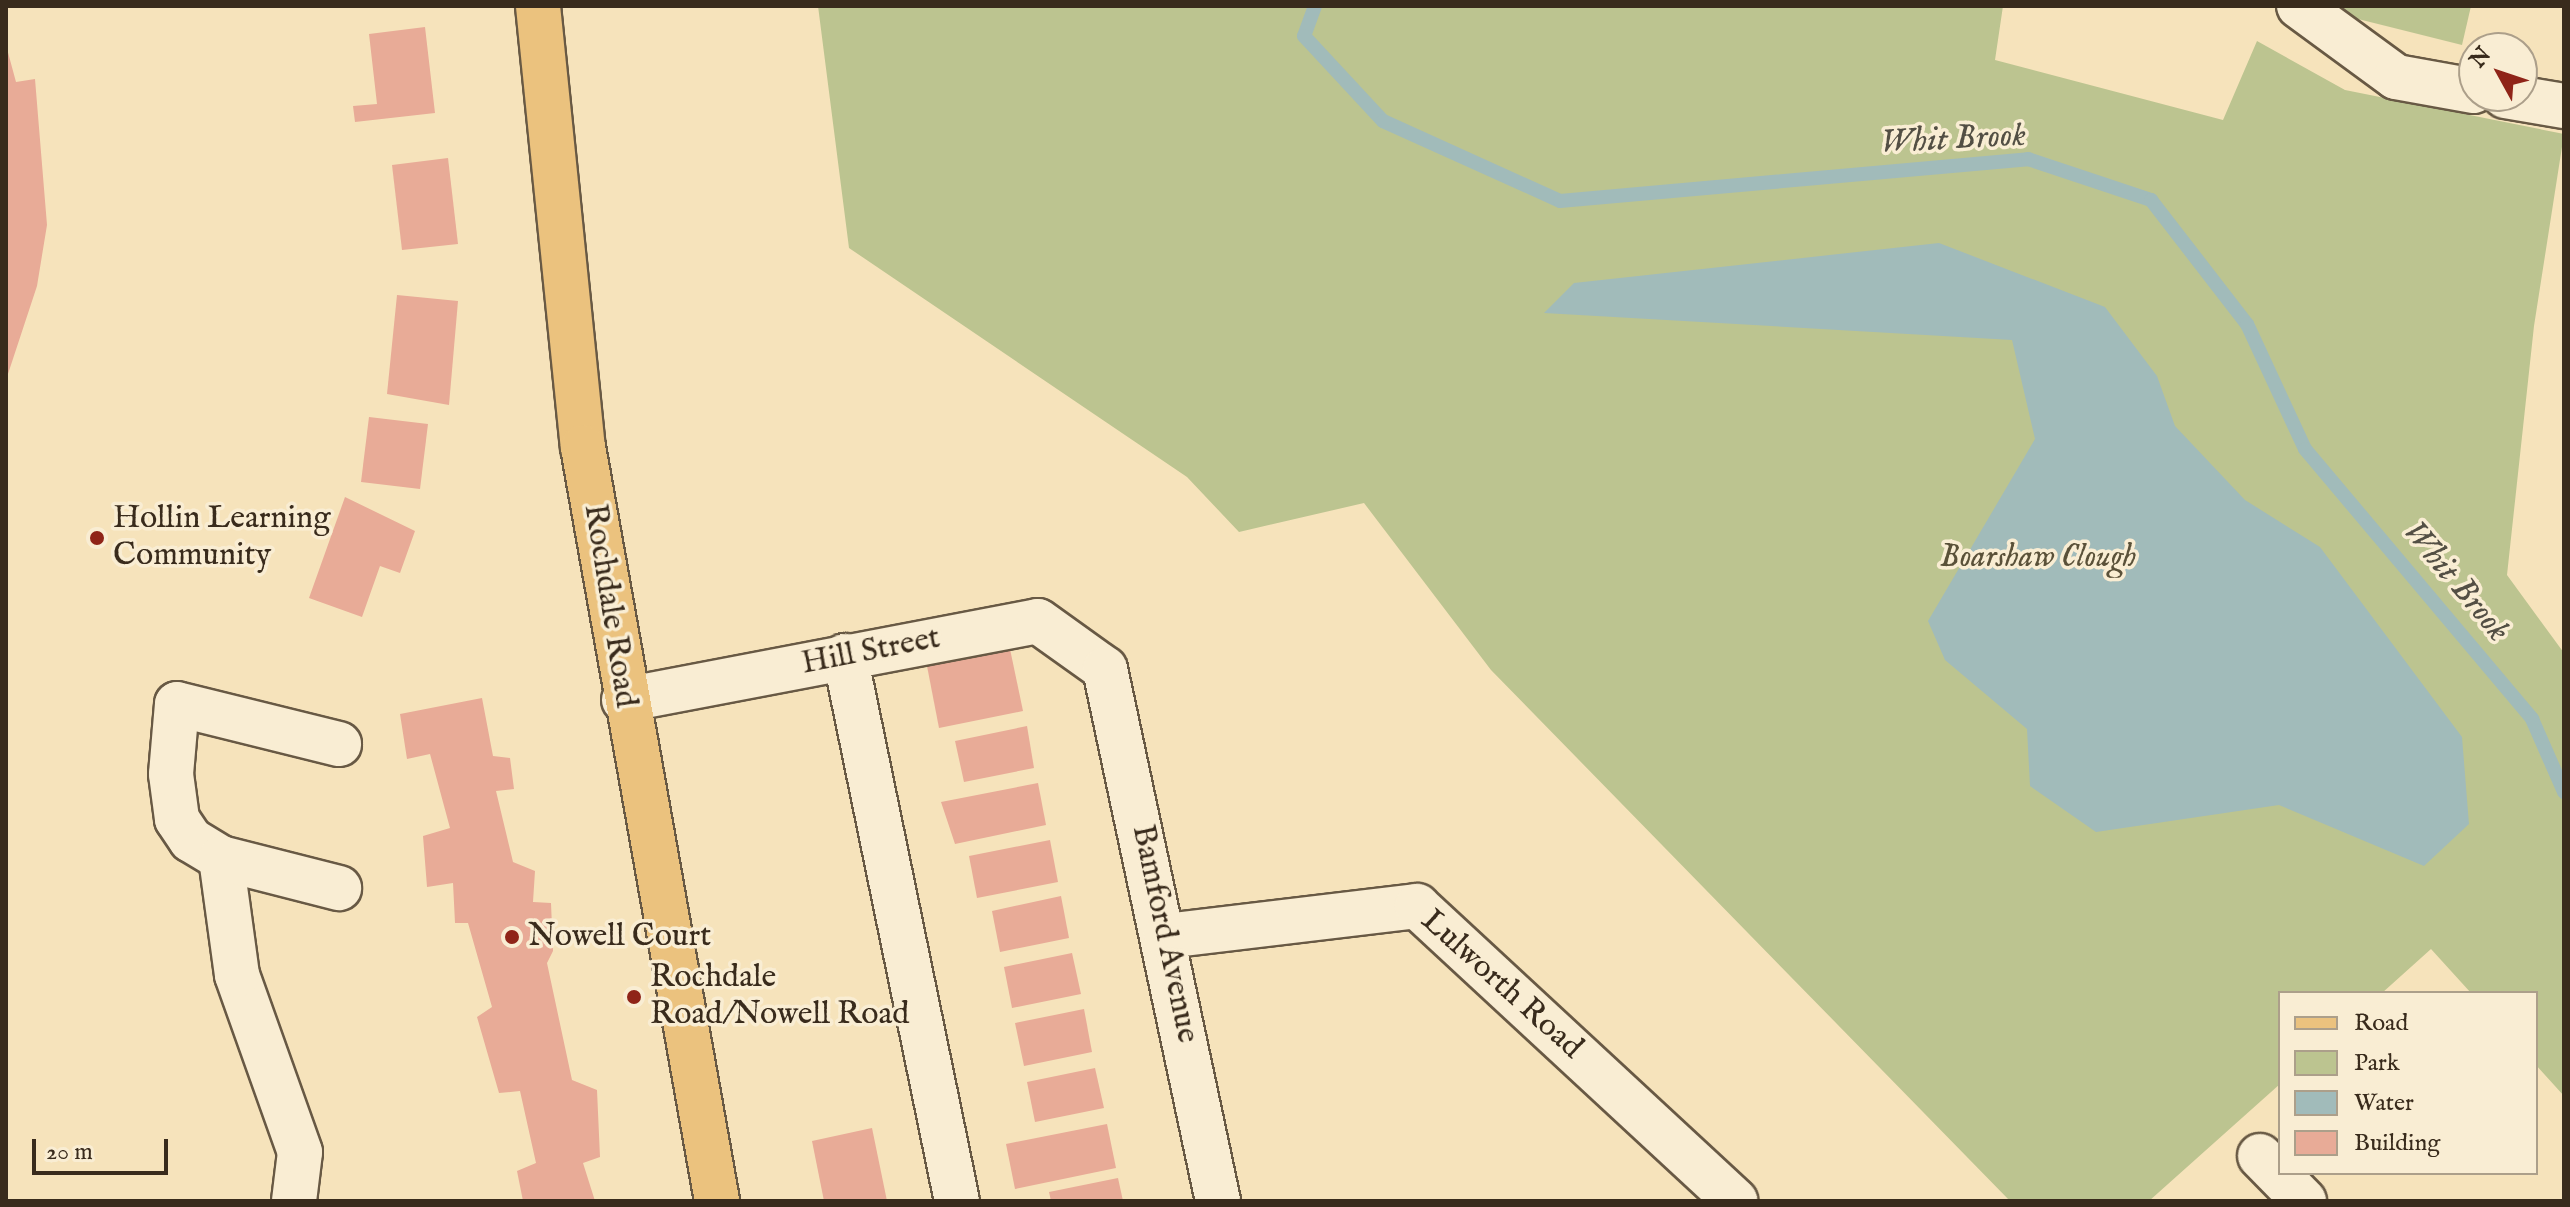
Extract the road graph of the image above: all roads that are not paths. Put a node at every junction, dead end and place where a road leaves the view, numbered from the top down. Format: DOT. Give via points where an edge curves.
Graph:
graph roads {
  1 [pos="538,6"];
  2 [pos="2299,6"];
  3 [pos="2458,88"];
  4 [pos="2538,102"];
  5 [pos="2564,106"];
  6 [pos="845,656"];
  7 [pos="1105,669"];
  8 [pos="624,700"];
  9 [pos="339,744"];
  10 [pos="221,858"];
  11 [pos="339,888"];
  12 [pos="1166,936"];
  13 [pos="2260,1156"];
  14 [pos="2278,1174"];
  15 [pos="2279,1175"];
  16 [pos="294,1201"];
  17 [pos="717,1201"];
  18 [pos="957,1201"];
  19 [pos="1218,1201"];
  20 [pos="1736,1201"];
  21 [pos="2304,1201"];
  1 -- 8 [label="main road, Rochdale Road" via="583,447"];
  2 -- 3 [label="street" via="2396,77"];
  4 -- 5 [label="street"];
  6 -- 7 [label="street, Hill Street" via="1038,621"];
  6 -- 8 [label="street, Hill Street"];
  6 -- 18 [label="street"];
  7 -- 12 [label="street, Bamford Avenue"];
  8 -- 17 [label="main road, Rochdale Road"];
  9 -- 10 [label="street" via="177,704 171,774 177,819 191,840"];
  10 -- 11 [label="street"];
  10 -- 16 [label="street" via="237,975 300,1152"];
  12 -- 19 [label="street, Bamford Avenue"];
  12 -- 20 [label="street, Lulworth Road" via="1417,906"];
  13 -- 14 [label="street"];
  15 -- 21 [label="street"];
}
